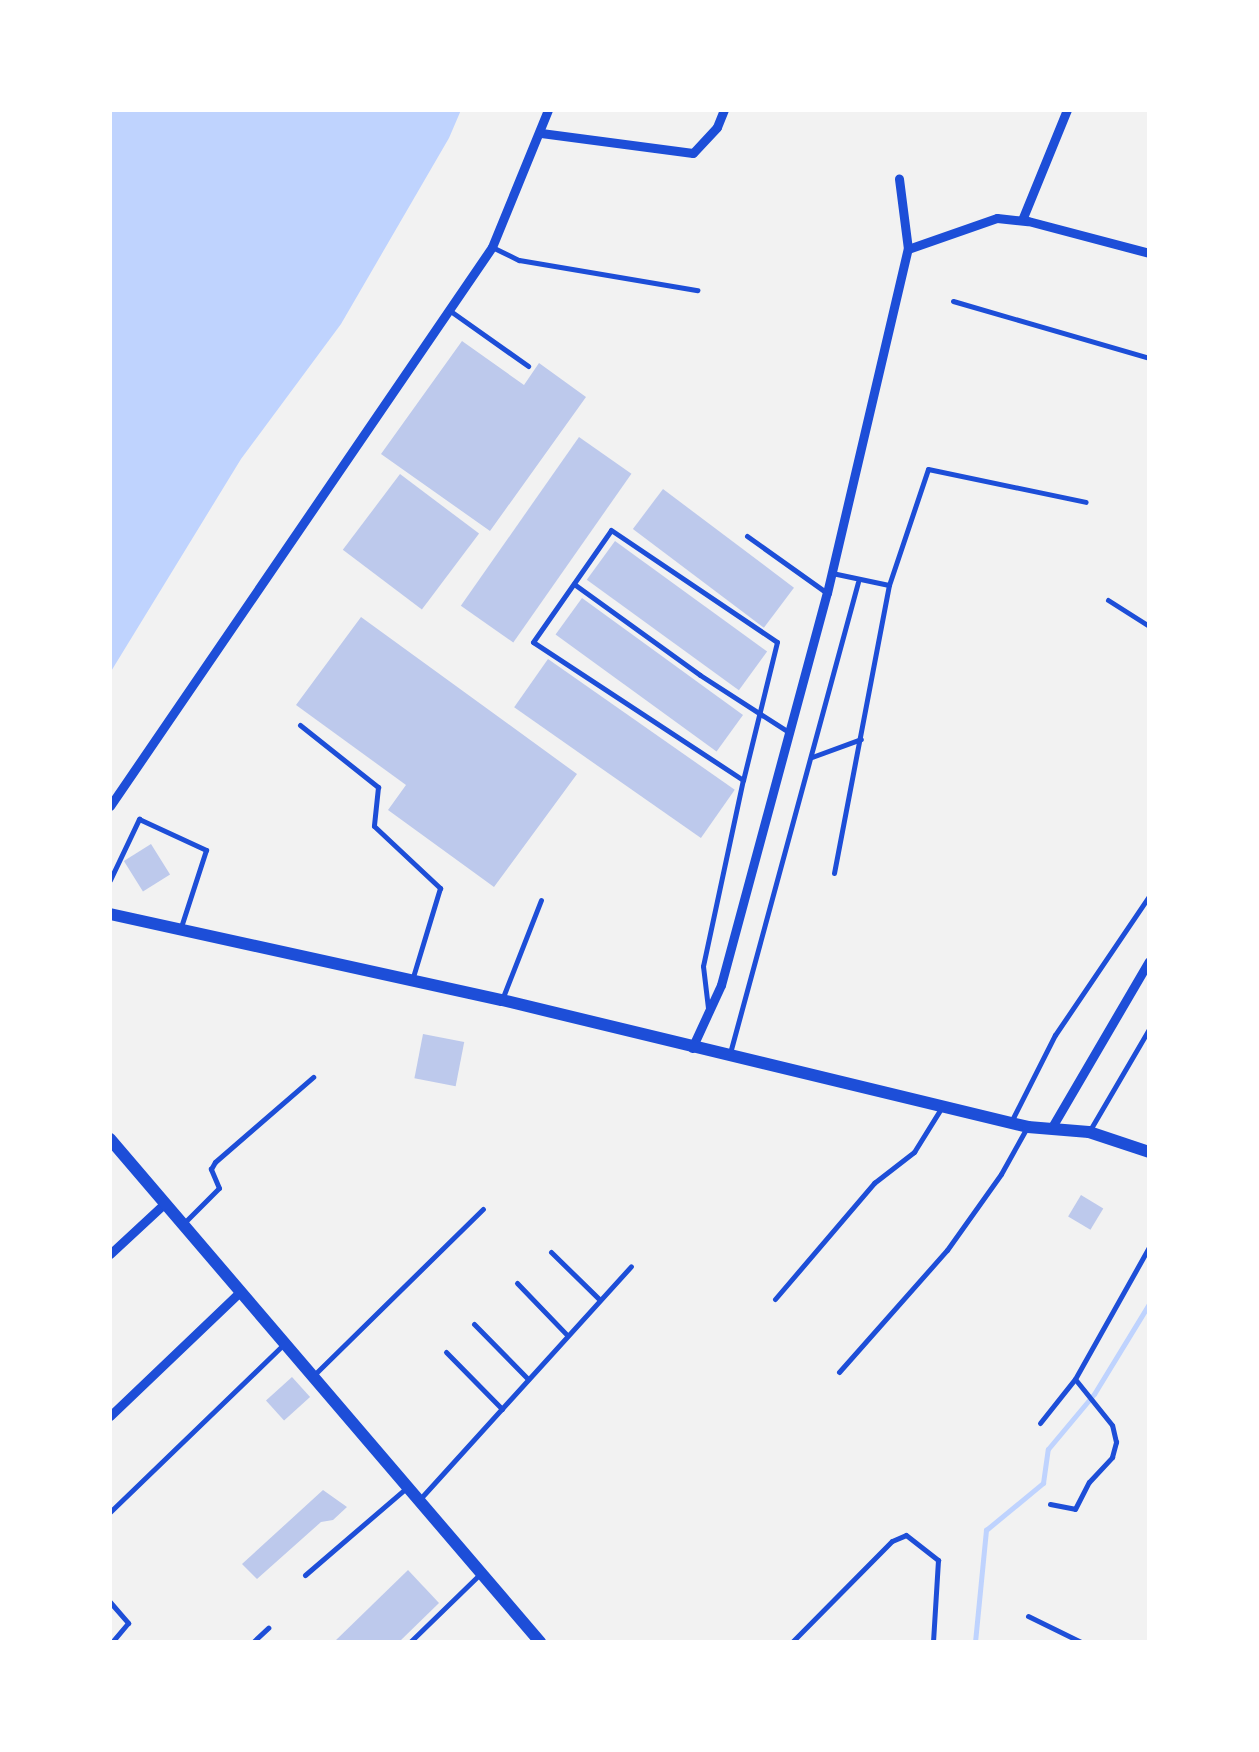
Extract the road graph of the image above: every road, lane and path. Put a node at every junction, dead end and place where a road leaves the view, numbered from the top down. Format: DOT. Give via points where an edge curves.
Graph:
graph roads {
  1 [pos="548,110"];
  2 [pos="724,110"];
  3 [pos="1067,110"];
  4 [pos="541,133"];
  5 [pos="899,179"];
  6 [pos="1022,220"];
  7 [pos="492,248"];
  8 [pos="908,249"];
  9 [pos="1149,253"];
  10 [pos="697,290"];
  11 [pos="952,302"];
  12 [pos="449,310"];
  13 [pos="1149,358"];
  14 [pos="528,366"];
  15 [pos="1086,502"];
  16 [pos="747,536"];
  17 [pos="830,572"];
  18 [pos="858,582"];
  19 [pos="574,584"];
  20 [pos="889,585"];
  21 [pos="827,593"];
  22 [pos="1108,600"];
  23 [pos="1149,626"];
  24 [pos="758,712"];
  25 [pos="300,725"];
  26 [pos="790,732"];
  27 [pos="861,739"];
  28 [pos="812,757"];
  29 [pos="743,780"];
  30 [pos="110,806"];
  31 [pos="834,873"];
  32 [pos="110,880"];
  33 [pos="1149,896"];
  34 [pos="542,900"];
  35 [pos="110,914"];
  36 [pos="180,930"];
  37 [pos="1149,961"];
  38 [pos="411,982"];
  39 [pos="502,1000"];
  40 [pos="709,1011"];
  41 [pos="1149,1029"];
  42 [pos="692,1048"];
  43 [pos="729,1056"];
  44 [pos="313,1077"];
  45 [pos="940,1107"];
  46 [pos="1010,1122"];
  47 [pos="1028,1127"];
  48 [pos="1052,1127"];
  49 [pos="1089,1132"];
  50 [pos="110,1139"];
  51 [pos="1149,1152"];
  52 [pos="165,1203"];
  53 [pos="483,1209"];
  54 [pos="183,1224"];
  55 [pos="1149,1247"];
  56 [pos="551,1252"];
  57 [pos="110,1254"];
  58 [pos="630,1266"];
  59 [pos="518,1283"];
  60 [pos="241,1291"];
  61 [pos="775,1299"];
  62 [pos="600,1300"];
  63 [pos="474,1324"];
  64 [pos="568,1336"];
  65 [pos="286,1343"];
  66 [pos="446,1352"];
  67 [pos="839,1372"];
  68 [pos="314,1375"];
  69 [pos="1075,1378"];
  70 [pos="528,1379"];
  71 [pos="502,1409"];
  72 [pos="110,1416"];
  73 [pos="1040,1424"];
  74 [pos="409,1486"];
  75 [pos="420,1499"];
  76 [pos="1050,1504"];
  77 [pos="110,1512"];
  78 [pos="482,1572"];
  79 [pos="305,1575"];
  80 [pos="110,1602"];
  81 [pos="1028,1616"];
  82 [pos="268,1628"];
  83 [pos="112,1642"];
  84 [pos="254,1642"];
  85 [pos="410,1642"];
  86 [pos="540,1642"];
  87 [pos="792,1642"];
  88 [pos="934,1642"];
  89 [pos="1080,1642"];
  1 -- 4 [label="street"];
  2 -- 4 [label="street" via="693,153"];
  3 -- 6 [label="street"];
  4 -- 7 [label="street"];
  5 -- 8 [label="street"];
  6 -- 8 [label="street" via="998,218"];
  6 -- 9 [label="street"];
  7 -- 10 [label="lane" via="519,260"];
  7 -- 12 [label="street"];
  8 -- 17 [label="street"];
  11 -- 13 [label="lane"];
  12 -- 14 [label="lane"];
  12 -- 30 [label="street"];
  15 -- 20 [label="lane" via="928,469"];
  16 -- 21 [label="lane"];
  17 -- 18 [label="lane"];
  17 -- 21 [label="street"];
  18 -- 20 [label="lane"];
  18 -- 28 [label="lane"];
  19 -- 24 [label="lane"];
  19 -- 24 [label="lane" via="611,530 777,642"];
  19 -- 29 [label="lane" via="533,642"];
  20 -- 27 [label="lane"];
  21 -- 26 [label="street"];
  22 -- 23 [label="lane"];
  24 -- 26 [label="lane"];
  24 -- 29 [label="lane"];
  25 -- 38 [label="lane" via="378,787 374,826 440,888"];
  26 -- 40 [label="street"];
  27 -- 28 [label="lane"];
  27 -- 31 [label="lane"];
  28 -- 43 [label="lane"];
  29 -- 40 [label="lane" via="703,966"];
  32 -- 36 [label="lane" via="139,819 206,850"];
  33 -- 46 [label="lane" via="1055,1035"];
  34 -- 39 [label="lane"];
  35 -- 36 [label="main road"];
  36 -- 38 [label="main road"];
  37 -- 48 [label="street"];
  38 -- 39 [label="main road"];
  39 -- 42 [label="main road"];
  40 -- 42 [label="street"];
  41 -- 49 [label="lane"];
  42 -- 43 [label="main road"];
  43 -- 45 [label="main road"];
  44 -- 54 [label="lane" via="215,1162 211,1169 219,1188"];
  45 -- 46 [label="main road"];
  45 -- 61 [label="lane" via="914,1152 874,1182"];
  46 -- 47 [label="main road"];
  47 -- 48 [label="main road"];
  47 -- 67 [label="lane" via="947,1250"];
  48 -- 49 [label="main road"];
  49 -- 51 [label="main road"];
  50 -- 52 [label="main road"];
  52 -- 54 [label="main road"];
  52 -- 57 [label="street"];
  53 -- 68 [label="lane"];
  54 -- 60 [label="main road"];
  55 -- 69 [label="lane"];
  56 -- 62 [label="lane"];
  58 -- 62 [label="lane"];
  59 -- 64 [label="lane"];
  60 -- 65 [label="main road"];
  60 -- 72 [label="street"];
  62 -- 64 [label="lane"];
  63 -- 70 [label="lane"];
  64 -- 70 [label="lane"];
  65 -- 68 [label="main road"];
  65 -- 77 [label="lane"];
  66 -- 71 [label="lane"];
  68 -- 74 [label="main road"];
  69 -- 73 [label="lane"];
  69 -- 76 [label="lane" via="1112,1425 1116,1442 1075,1509"];
  70 -- 71 [label="lane"];
  71 -- 75 [label="lane"];
  74 -- 75 [label="main road"];
  74 -- 79 [label="lane"];
  75 -- 78 [label="main road"];
  78 -- 85 [label="lane"];
  78 -- 86 [label="main road"];
  80 -- 83 [label="lane" via="128,1622"];
  81 -- 89 [label="lane"];
  82 -- 84 [label="lane"];
  87 -- 88 [label="lane" via="892,1541 906,1536 938,1560"];
}
